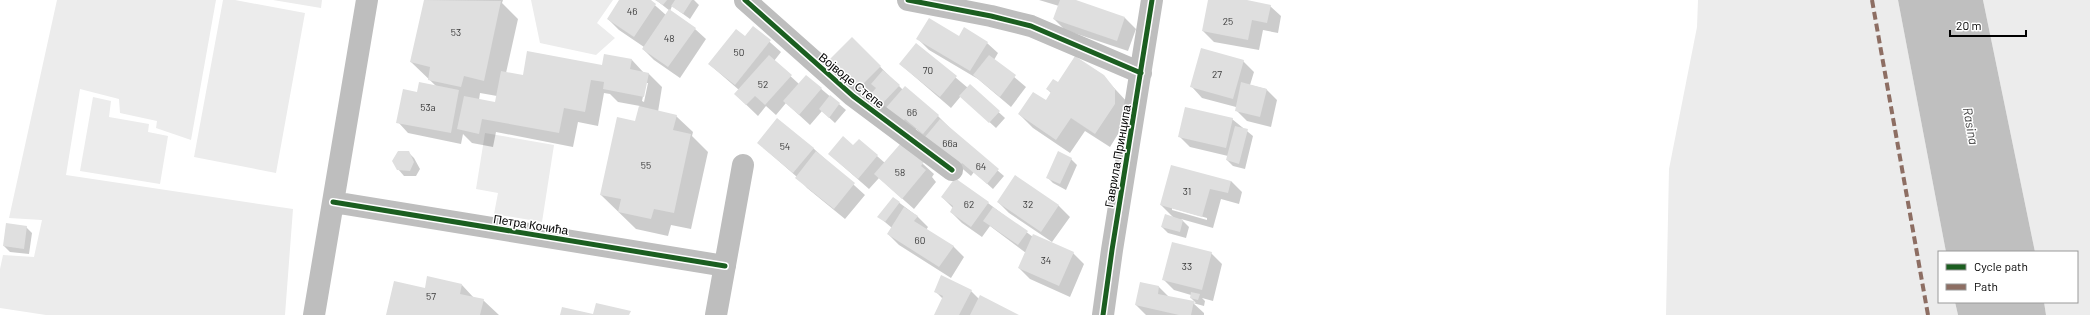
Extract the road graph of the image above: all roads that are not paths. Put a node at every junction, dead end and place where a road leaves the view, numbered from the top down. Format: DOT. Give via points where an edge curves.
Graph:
graph roads {
  1 [pos="367,0"];
  2 [pos="745,0"];
  3 [pos="908,0"];
  4 [pos="1152,0"];
  5 [pos="1141,73"];
  6 [pos="743,165"];
  7 [pos="952,170"];
  8 [pos="333,202"];
  9 [pos="725,266"];
  10 [pos="314,315"];
  11 [pos="716,315"];
  12 [pos="1103,315"];
  1 -- 8 [label="street"];
  2 -- 7 [label="street, Војводе Степе" via="853,96"];
  3 -- 5 [label="street" via="1031,26"];
  4 -- 5 [label="street, Гаврила Принципа"];
  5 -- 12 [label="street, Гаврила Принципа"];
  6 -- 9 [label="street"];
  8 -- 9 [label="street, Петра Кочића"];
  8 -- 10 [label="street"];
  9 -- 11 [label="street"];
}
